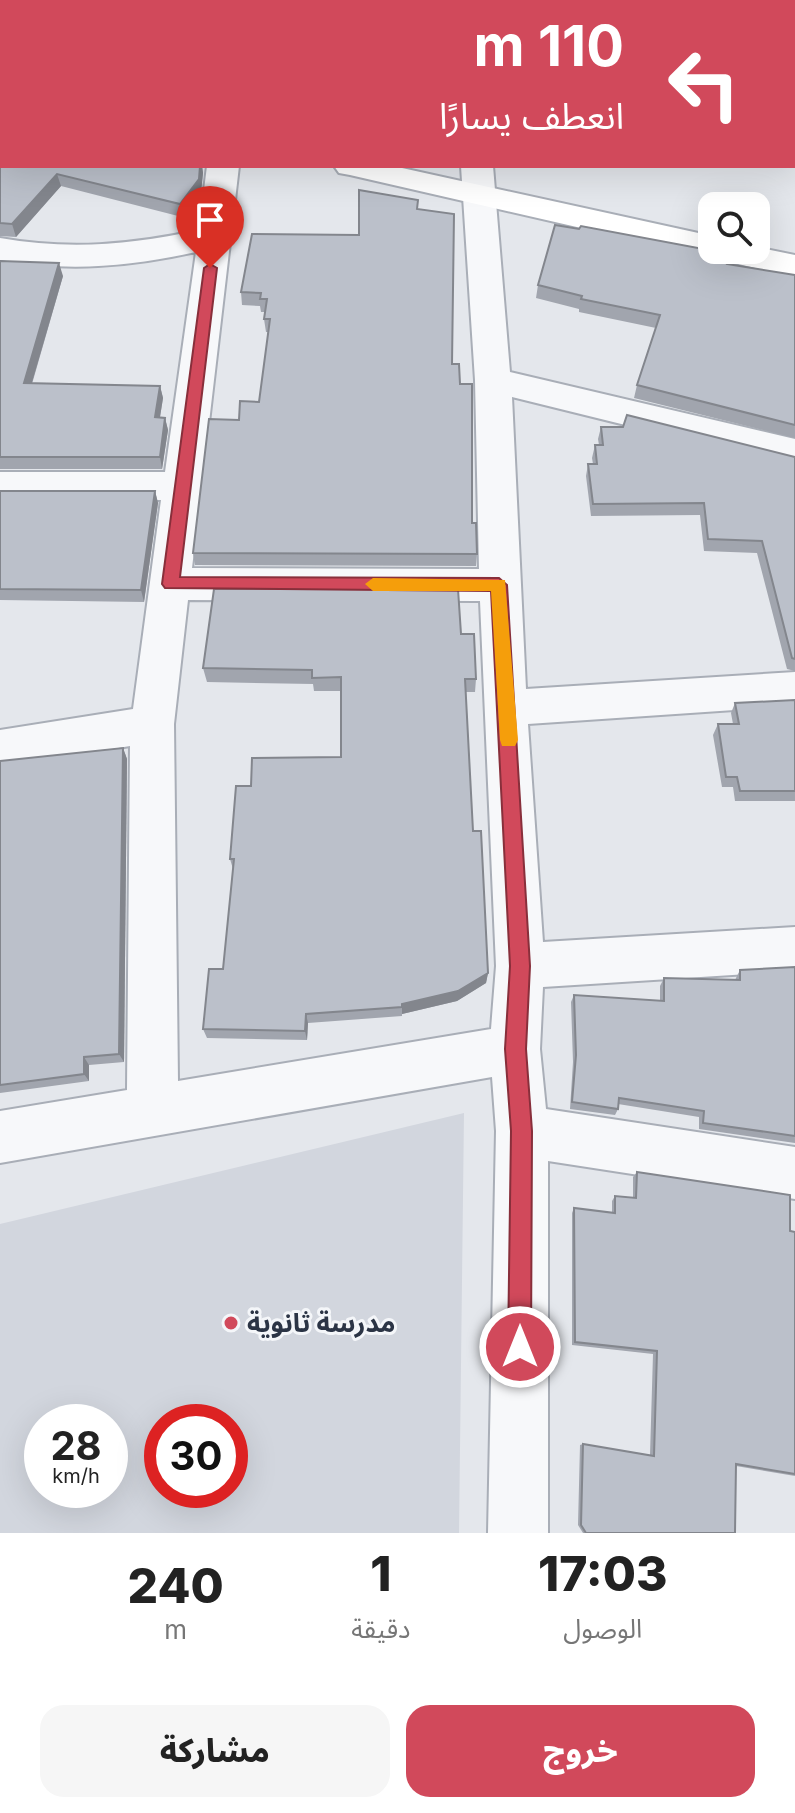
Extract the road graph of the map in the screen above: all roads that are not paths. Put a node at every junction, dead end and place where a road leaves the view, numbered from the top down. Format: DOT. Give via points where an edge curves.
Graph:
graph roads {
  1 [pos="223,168"];
  2 [pos="367,168"];
  3 [pos="478,181"];
  4 [pos="214,237"];
  5 [pos="698,243"];
  6 [pos="0,249"];
  7 [pos="770,260"];
  8 [pos="795,266"];
  9 [pos="493,380"];
  10 [pos="795,453"];
  11 [pos="0,486"];
  12 [pos="183,486"];
  13 [pos="171,584"];
  14 [pos="499,585"];
  15 [pos="795,689"];
  16 [pos="507,708"];
  17 [pos="152,724"];
  18 [pos="0,749"];
  19 [pos="795,949"];
  20 [pos="520,966"];
  21 [pos="515,1049"];
  22 [pos="153,1109"];
  23 [pos="522,1131"];
  24 [pos="0,1137"];
  25 [pos="795,1173"];
  26 [pos="518,1533"];
  1 -- 4 [label="street"];
  2 -- 3 [label="street"];
  3 -- 5 [label="street"];
  3 -- 9 [label="street"];
  4 -- 6 [label="street" via="135,256 38,257"];
  4 -- 12 [label="street"];
  7 -- 8 [label="street"];
  9 -- 10 [label="street"];
  9 -- 14 [label="street"];
  11 -- 12 [label="street"];
  12 -- 13 [label="street"];
  13 -- 14 [label="street"];
  13 -- 17 [label="street"];
  14 -- 16 [label="street"];
  15 -- 16 [label="street"];
  16 -- 20 [label="street"];
  17 -- 18 [label="street"];
  17 -- 22 [label="street"];
  19 -- 20 [label="street"];
  20 -- 21 [label="street"];
  21 -- 22 [label="street"];
  21 -- 23 [label="street"];
  22 -- 24 [label="street"];
  23 -- 25 [label="street"];
  23 -- 26 [label="street"];
}
